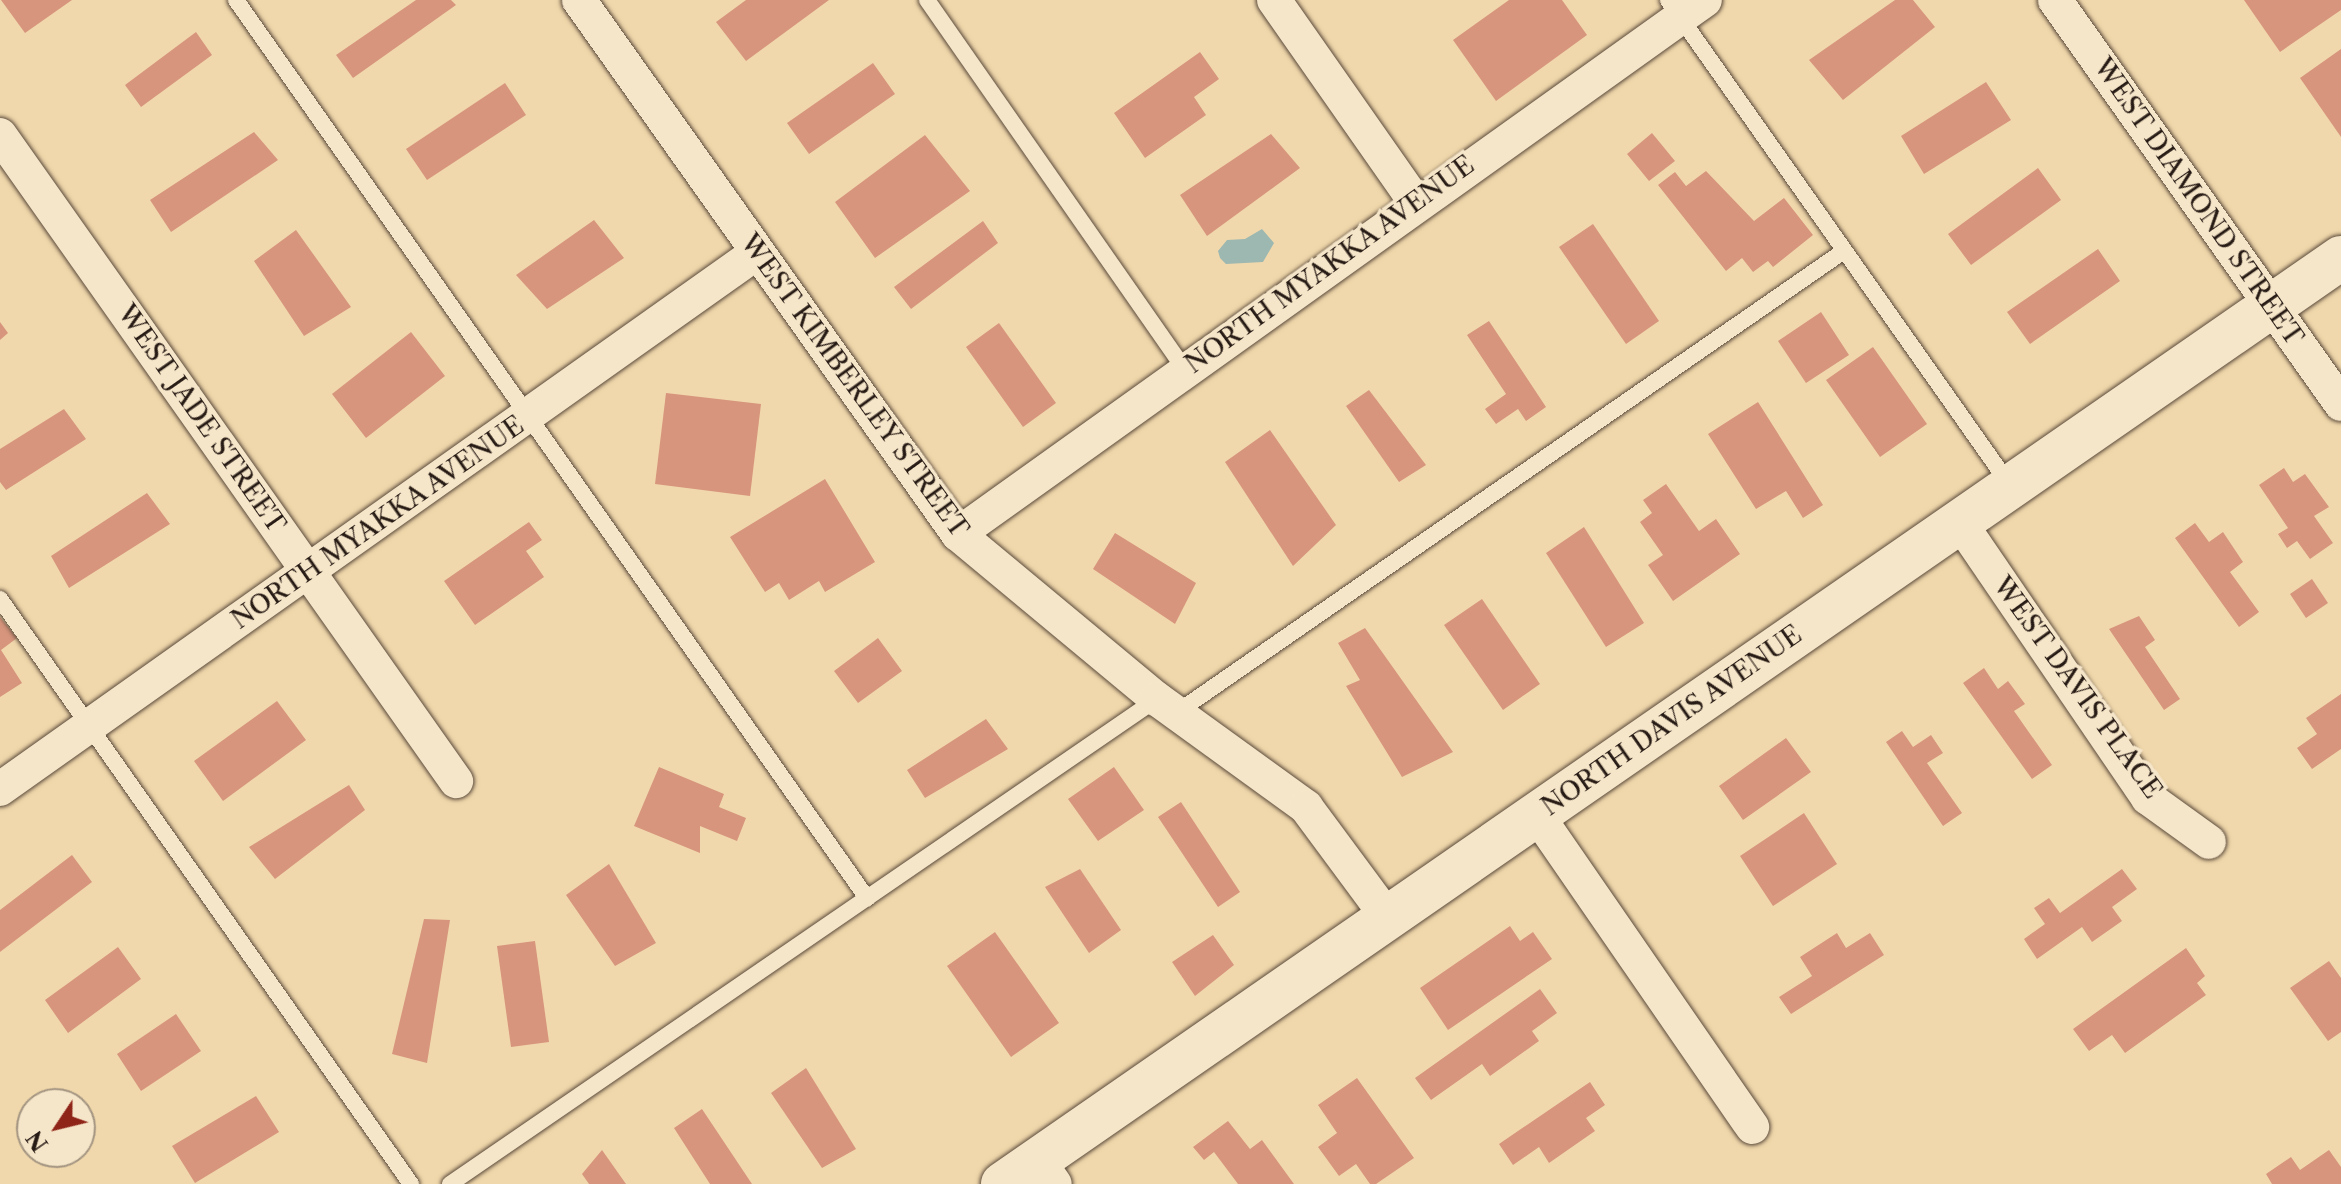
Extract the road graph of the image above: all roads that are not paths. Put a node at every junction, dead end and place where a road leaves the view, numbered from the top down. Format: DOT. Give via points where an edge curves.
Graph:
graph roads {
  1 [pos="236,0"];
  2 [pos="579,0"];
  3 [pos="927,0"];
  4 [pos="1274,0"];
  5 [pos="2055,0"];
  6 [pos="1685,6"];
  7 [pos="0,135"];
  8 [pos="1416,203"];
  9 [pos="1844,251"];
  10 [pos="755,254"];
  11 [pos="2341,258"];
  12 [pos="2272,307"];
  13 [pos="1185,370"];
  14 [pos="2341,404"];
  15 [pos="528,416"];
  16 [pos="2009,484"];
  17 [pos="1959,521"];
  18 [pos="958,534"];
  19 [pos="310,573"];
  20 [pos="0,599"];
  21 [pos="1167,706"];
  22 [pos="90,727"];
  23 [pos="456,781"];
  24 [pos="0,789"];
  25 [pos="1537,815"];
  26 [pos="2209,842"];
  27 [pos="867,898"];
  28 [pos="1389,919"];
  29 [pos="1752,1127"];
  30 [pos="1032,1176"];
  31 [pos="411,1184"];
  32 [pos="450,1184"];
  1 -- 15 [label="lane"];
  2 -- 10 [label="street, WEST KIMBERLEY STREET"];
  3 -- 13 [label="lane"];
  4 -- 8 [label="street"];
  5 -- 12 [label="street, WEST DIAMOND STREET"];
  6 -- 8 [label="street, NORTH MYAKKA AVENUE"];
  6 -- 9 [label="lane"];
  7 -- 19 [label="street, WEST JADE STREET"];
  8 -- 13 [label="street, NORTH MYAKKA AVENUE"];
  9 -- 16 [label="lane"];
  9 -- 21 [label="lane"];
  10 -- 15 [label="street, NORTH MYAKKA AVENUE"];
  10 -- 18 [label="street, WEST KIMBERLEY STREET"];
  11 -- 12 [label="street, NORTH DAVIS AVENUE"];
  12 -- 14 [label="street, WEST DIAMOND STREET"];
  12 -- 16 [label="street, NORTH DAVIS AVENUE"];
  13 -- 18 [label="street, NORTH MYAKKA AVENUE"];
  15 -- 19 [label="street, NORTH MYAKKA AVENUE"];
  15 -- 27 [label="lane"];
  16 -- 17 [label="street, NORTH DAVIS AVENUE"];
  17 -- 25 [label="street, NORTH DAVIS AVENUE"];
  17 -- 26 [label="street, WEST DAVIS PLACE" via="2148,798"];
  18 -- 21 [label="street, WEST KIMBERLEY STREET"];
  19 -- 22 [label="street, NORTH MYAKKA AVENUE"];
  19 -- 23 [label="street, WEST JADE STREET"];
  20 -- 22 [label="lane"];
  21 -- 27 [label="lane"];
  21 -- 28 [label="street, WEST KIMBERLEY STREET" via="1306,807"];
  22 -- 24 [label="street, NORTH MYAKKA AVENUE"];
  22 -- 31 [label="lane"];
  25 -- 28 [label="street, NORTH DAVIS AVENUE"];
  25 -- 29 [label="street"];
  27 -- 32 [label="lane"];
  28 -- 30 [label="street, NORTH DAVIS AVENUE"];
}
